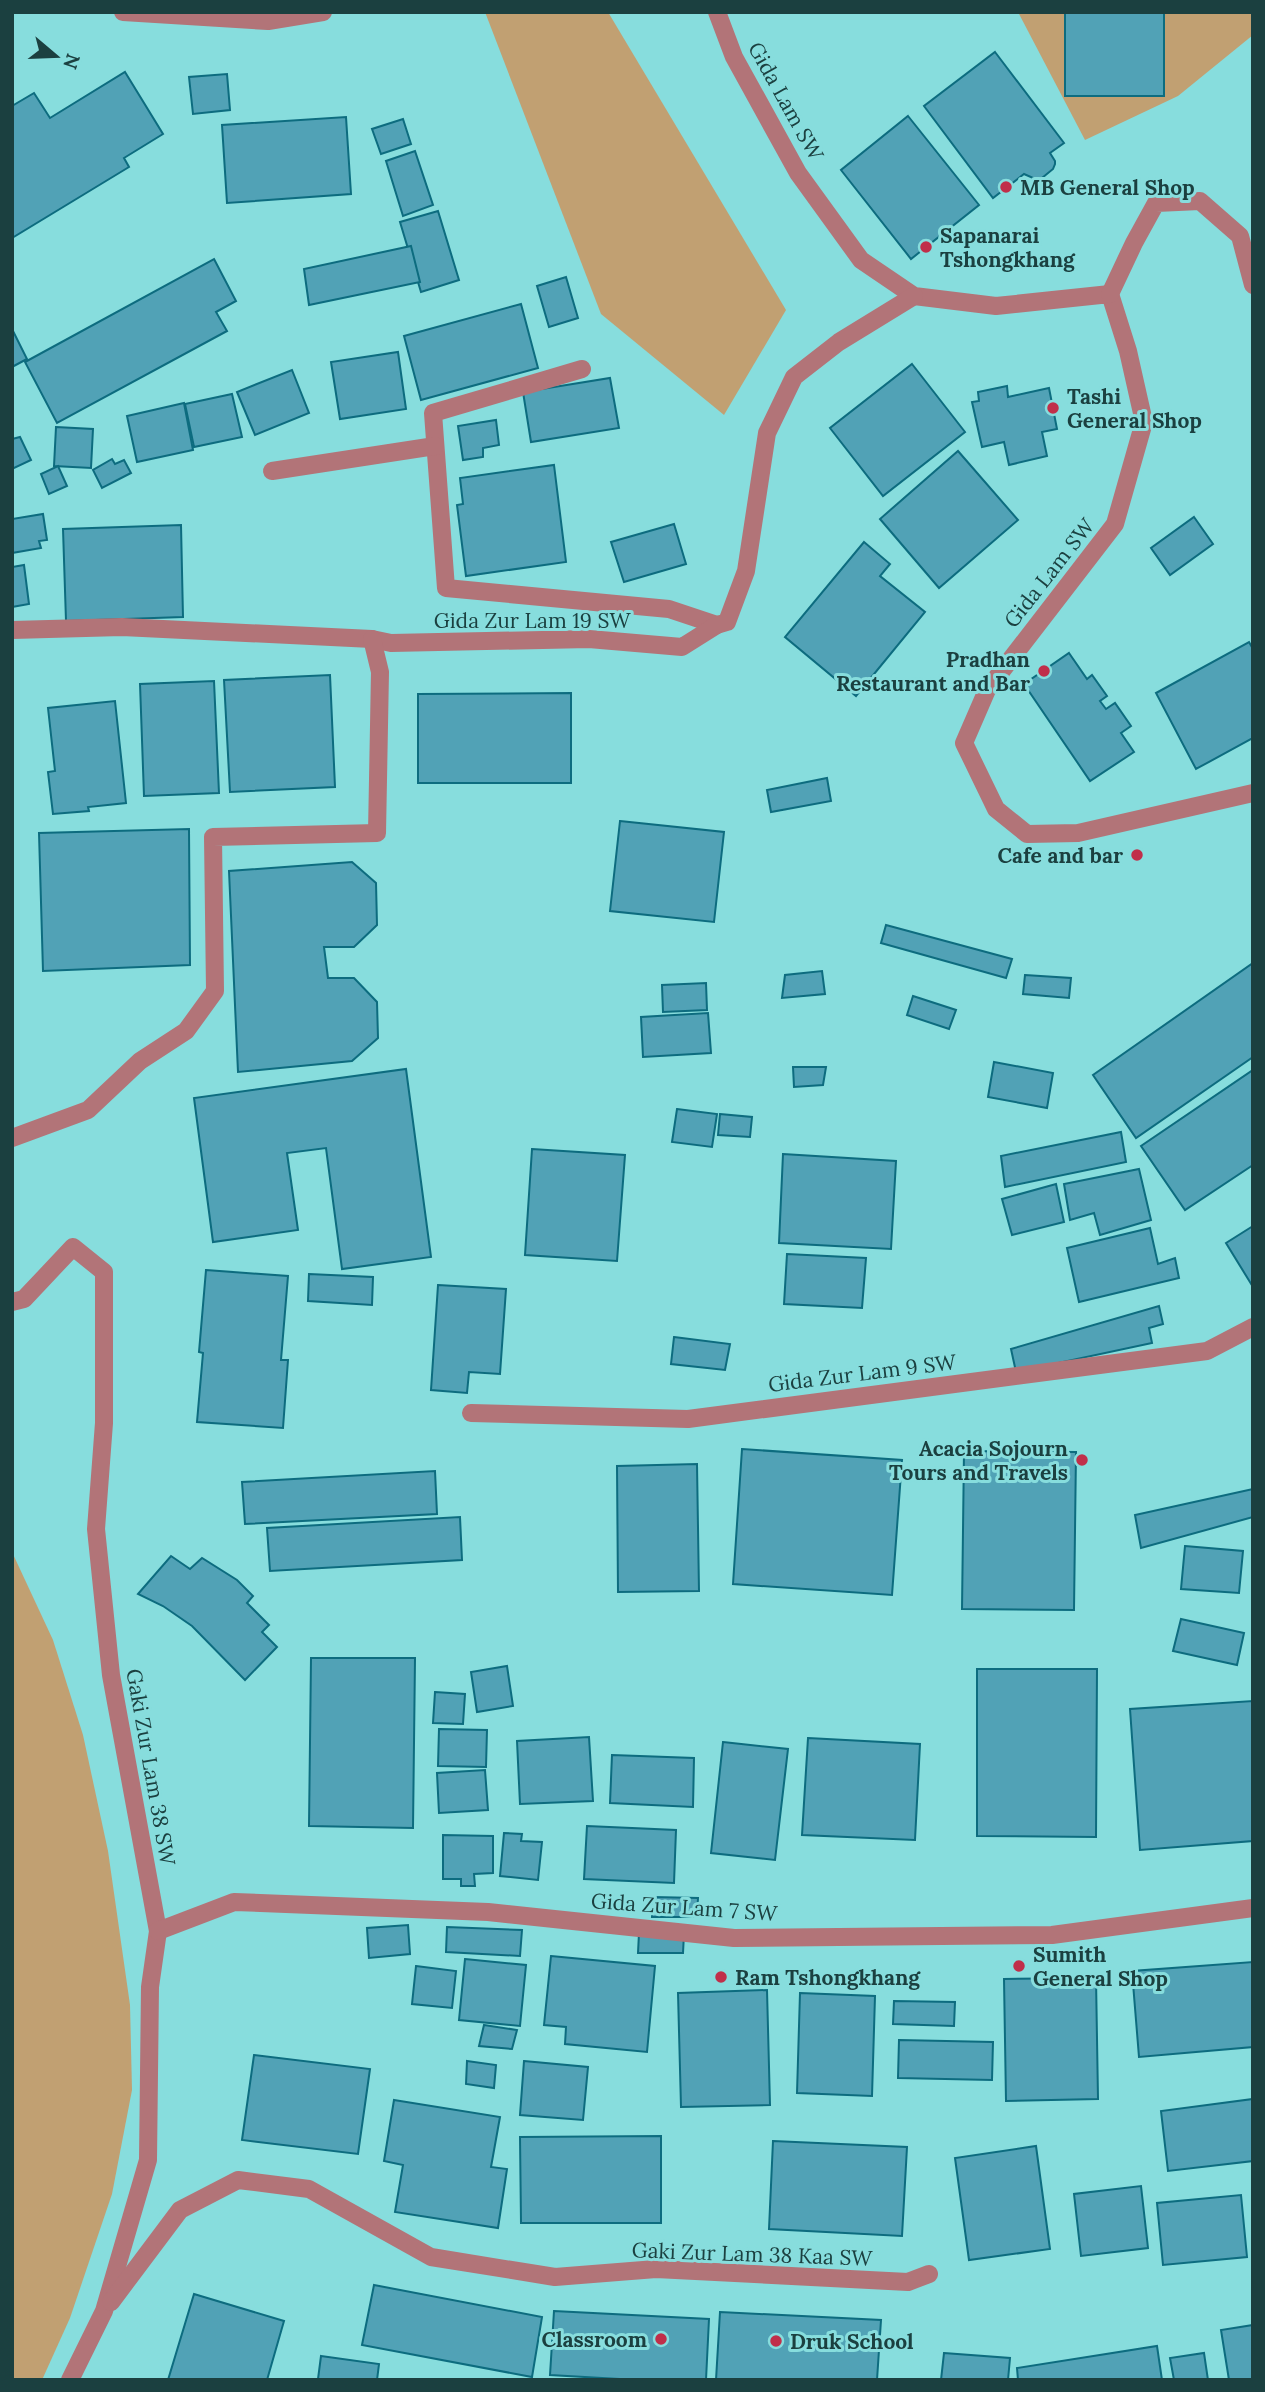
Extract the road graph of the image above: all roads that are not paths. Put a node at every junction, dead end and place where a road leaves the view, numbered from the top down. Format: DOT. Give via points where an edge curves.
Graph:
graph roads {
  1 [pos="123,12"];
  2 [pos="323,12"];
  3 [pos="717,12"];
  4 [pos="1253,285"];
  5 [pos="1110,294"];
  6 [pos="914,296"];
  7 [pos="582,369"];
  8 [pos="435,446"];
  9 [pos="272,471"];
  10 [pos="717,625"];
  11 [pos="12,630"];
  12 [pos="372,639"];
  13 [pos="1253,793"];
  14 [pos="12,1138"];
  15 [pos="12,1302"];
  16 [pos="1253,1328"];
  17 [pos="471,1413"];
  18 [pos="1253,1908"];
  19 [pos="158,1931"];
  20 [pos="929,2274"];
  21 [pos="104,2311"];
  22 [pos="70,2380"];
  1 -- 2 [label="street" via="268,21"];
  3 -- 6 [label="street, Gida Lam SW" via="734,57 798,173 861,260"];
  4 -- 5 [label="street" via="1240,236 1200,201 1156,204"];
  5 -- 6 [label="street, Gida Lam SW" via="996,306"];
  5 -- 13 [label="street, Gida Lam SW" via="1144,422 1115,524 986,690 964,743 996,809 1027,834 1078,833"];
  6 -- 10 [label="street, Gida Zur Lam 19 SW" via="839,342 794,377 767,433 746,571 727,622"];
  7 -- 8 [label="street" via="433,413"];
  8 -- 9 [label="street"];
  8 -- 10 [label="street" via="446,588 669,609"];
  10 -- 12 [label="street, Gida Zur Lam 19 SW" via="682,647 589,639 391,643"];
  11 -- 12 [label="street, Gida Zur Lam 19 SW" via="122,627"];
  12 -- 14 [label="street" via="380,672 377,833 213,837 215,991 186,1031 140,1061 88,1110"];
  15 -- 19 [label="street, Gaki Zur Lam 38 SW" via="24,1299 73,1247 104,1272 104,1423 96,1528 111,1675"];
  16 -- 17 [label="street, Gida Zur Lam 9 SW" via="1207,1351 688,1419"];
  18 -- 19 [label="street, Gida Zur Lam 7 SW" via="1052,1935 733,1938 488,1912 234,1902"];
  19 -- 21 [label="street, Gaki Zur Lam 38 SW" via="150,1987 148,2160"];
  20 -- 21 [label="street, Gaki Zur Lam 38 Kaa SW" via="908,2282 656,2270 555,2277 431,2257 309,2189 238,2180 180,2210"];
  21 -- 22 [label="street, Gaki Zur Lam 38 SW"];
}
